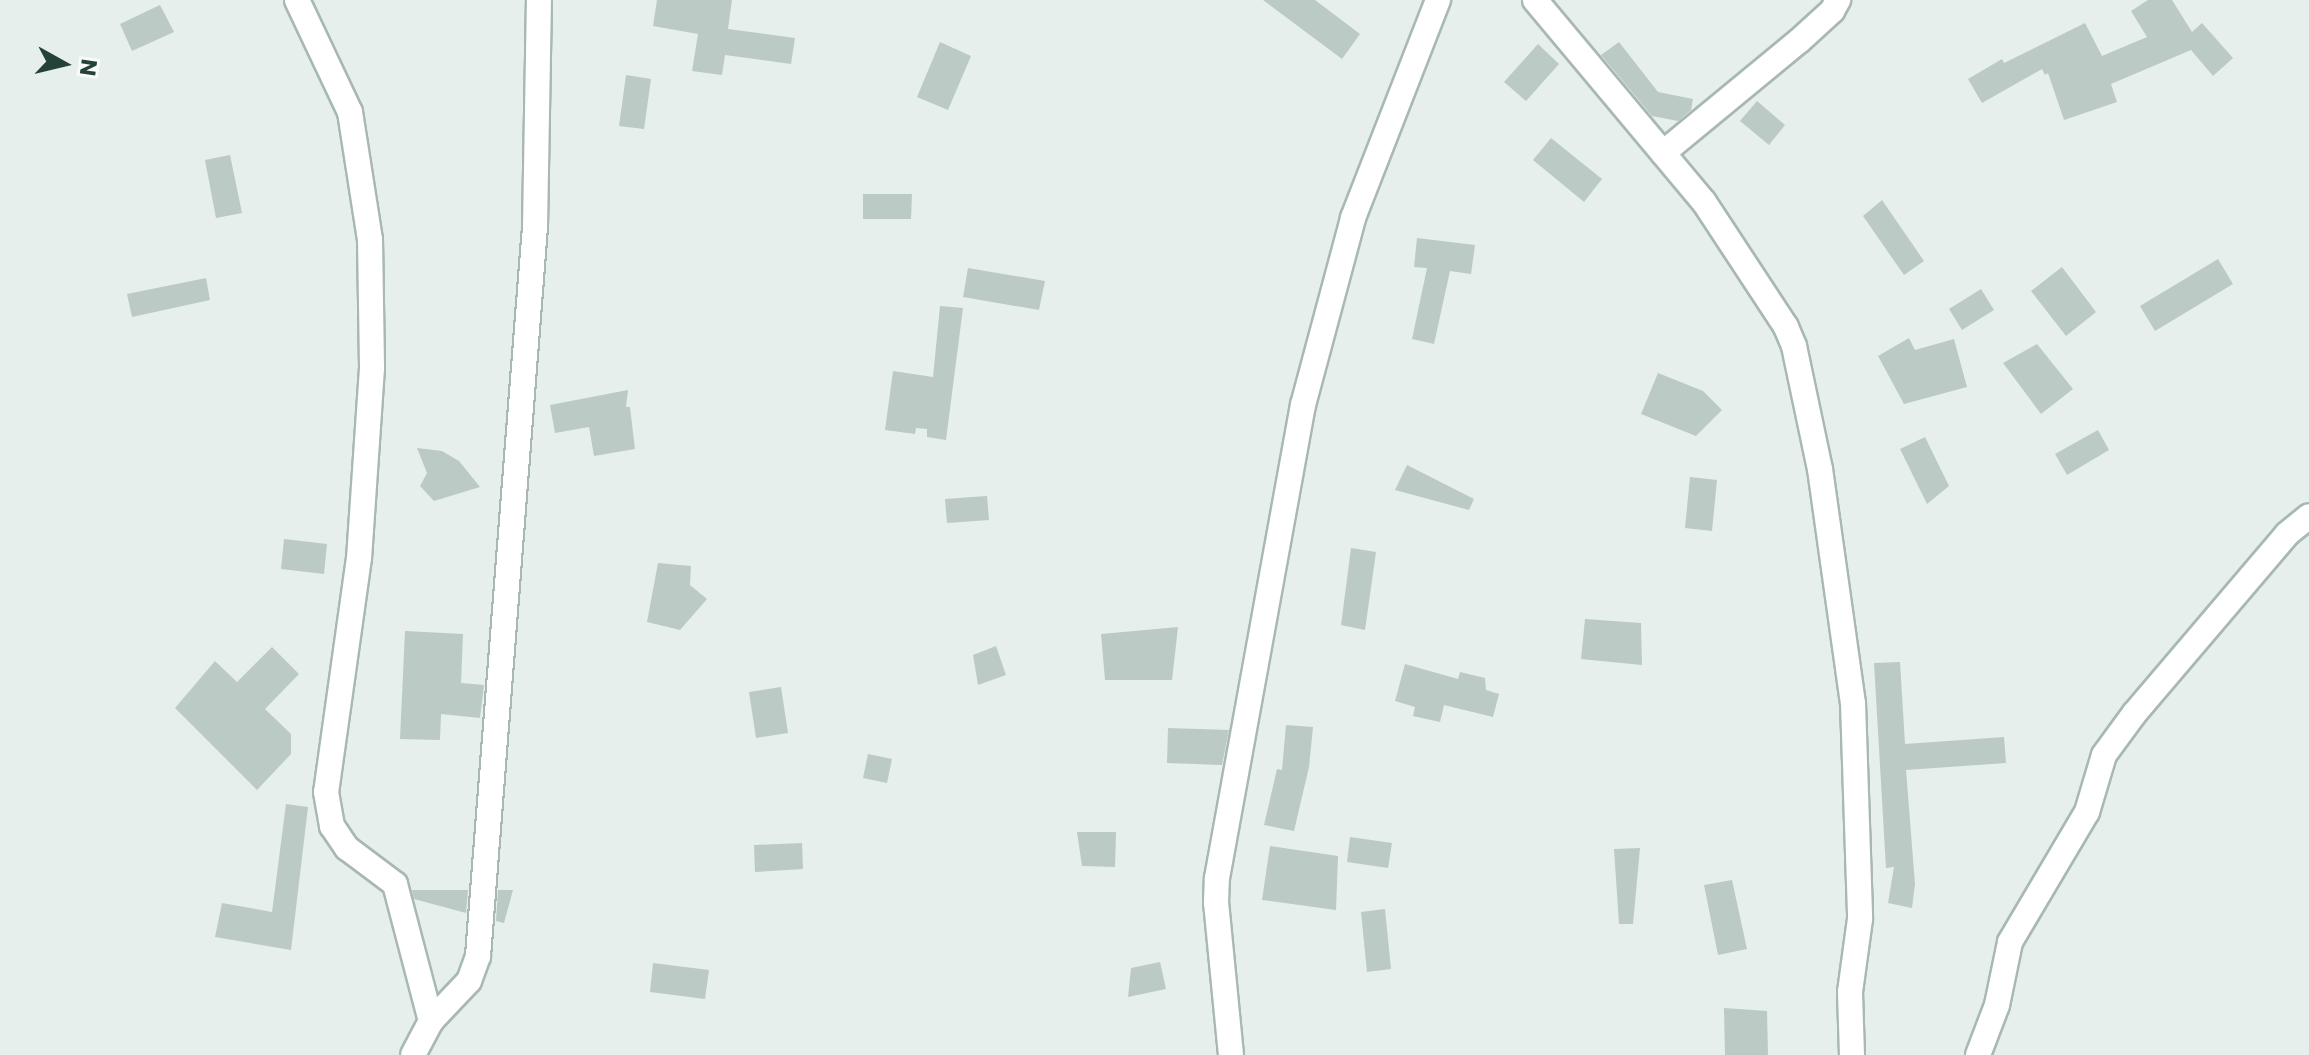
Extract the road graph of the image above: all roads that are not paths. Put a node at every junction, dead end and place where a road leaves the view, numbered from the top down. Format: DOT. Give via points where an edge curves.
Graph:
graph roads {
  1 [pos="297,0"];
  2 [pos="539,0"];
  3 [pos="1438,0"];
  4 [pos="1535,0"];
  5 [pos="1838,0"];
  6 [pos="1663,153"];
  7 [pos="2309,516"];
  8 [pos="431,1021"];
  9 [pos="413,1055"];
  10 [pos="1231,1055"];
  11 [pos="1852,1055"];
  12 [pos="1978,1055"];
  1 -- 8 [label="street" via="350,112 370,239 372,368 359,558 326,792 332,826 347,848 395,884"];
  2 -- 8 [label="street" via="535,227 478,956 469,981"];
  3 -- 10 [label="street" via="1353,218 1303,405 1217,878"];
  4 -- 6 [label="street"];
  5 -- 6 [label="street" via="1799,41"];
  6 -- 11 [label="street" via="1704,202 1794,346 1822,485 1853,703 1860,919 1850,992"];
  7 -- 12 [label="street" via="2287,534 2104,755 2087,812 2010,942 1997,1005"];
  8 -- 9 [label="street"];
}
